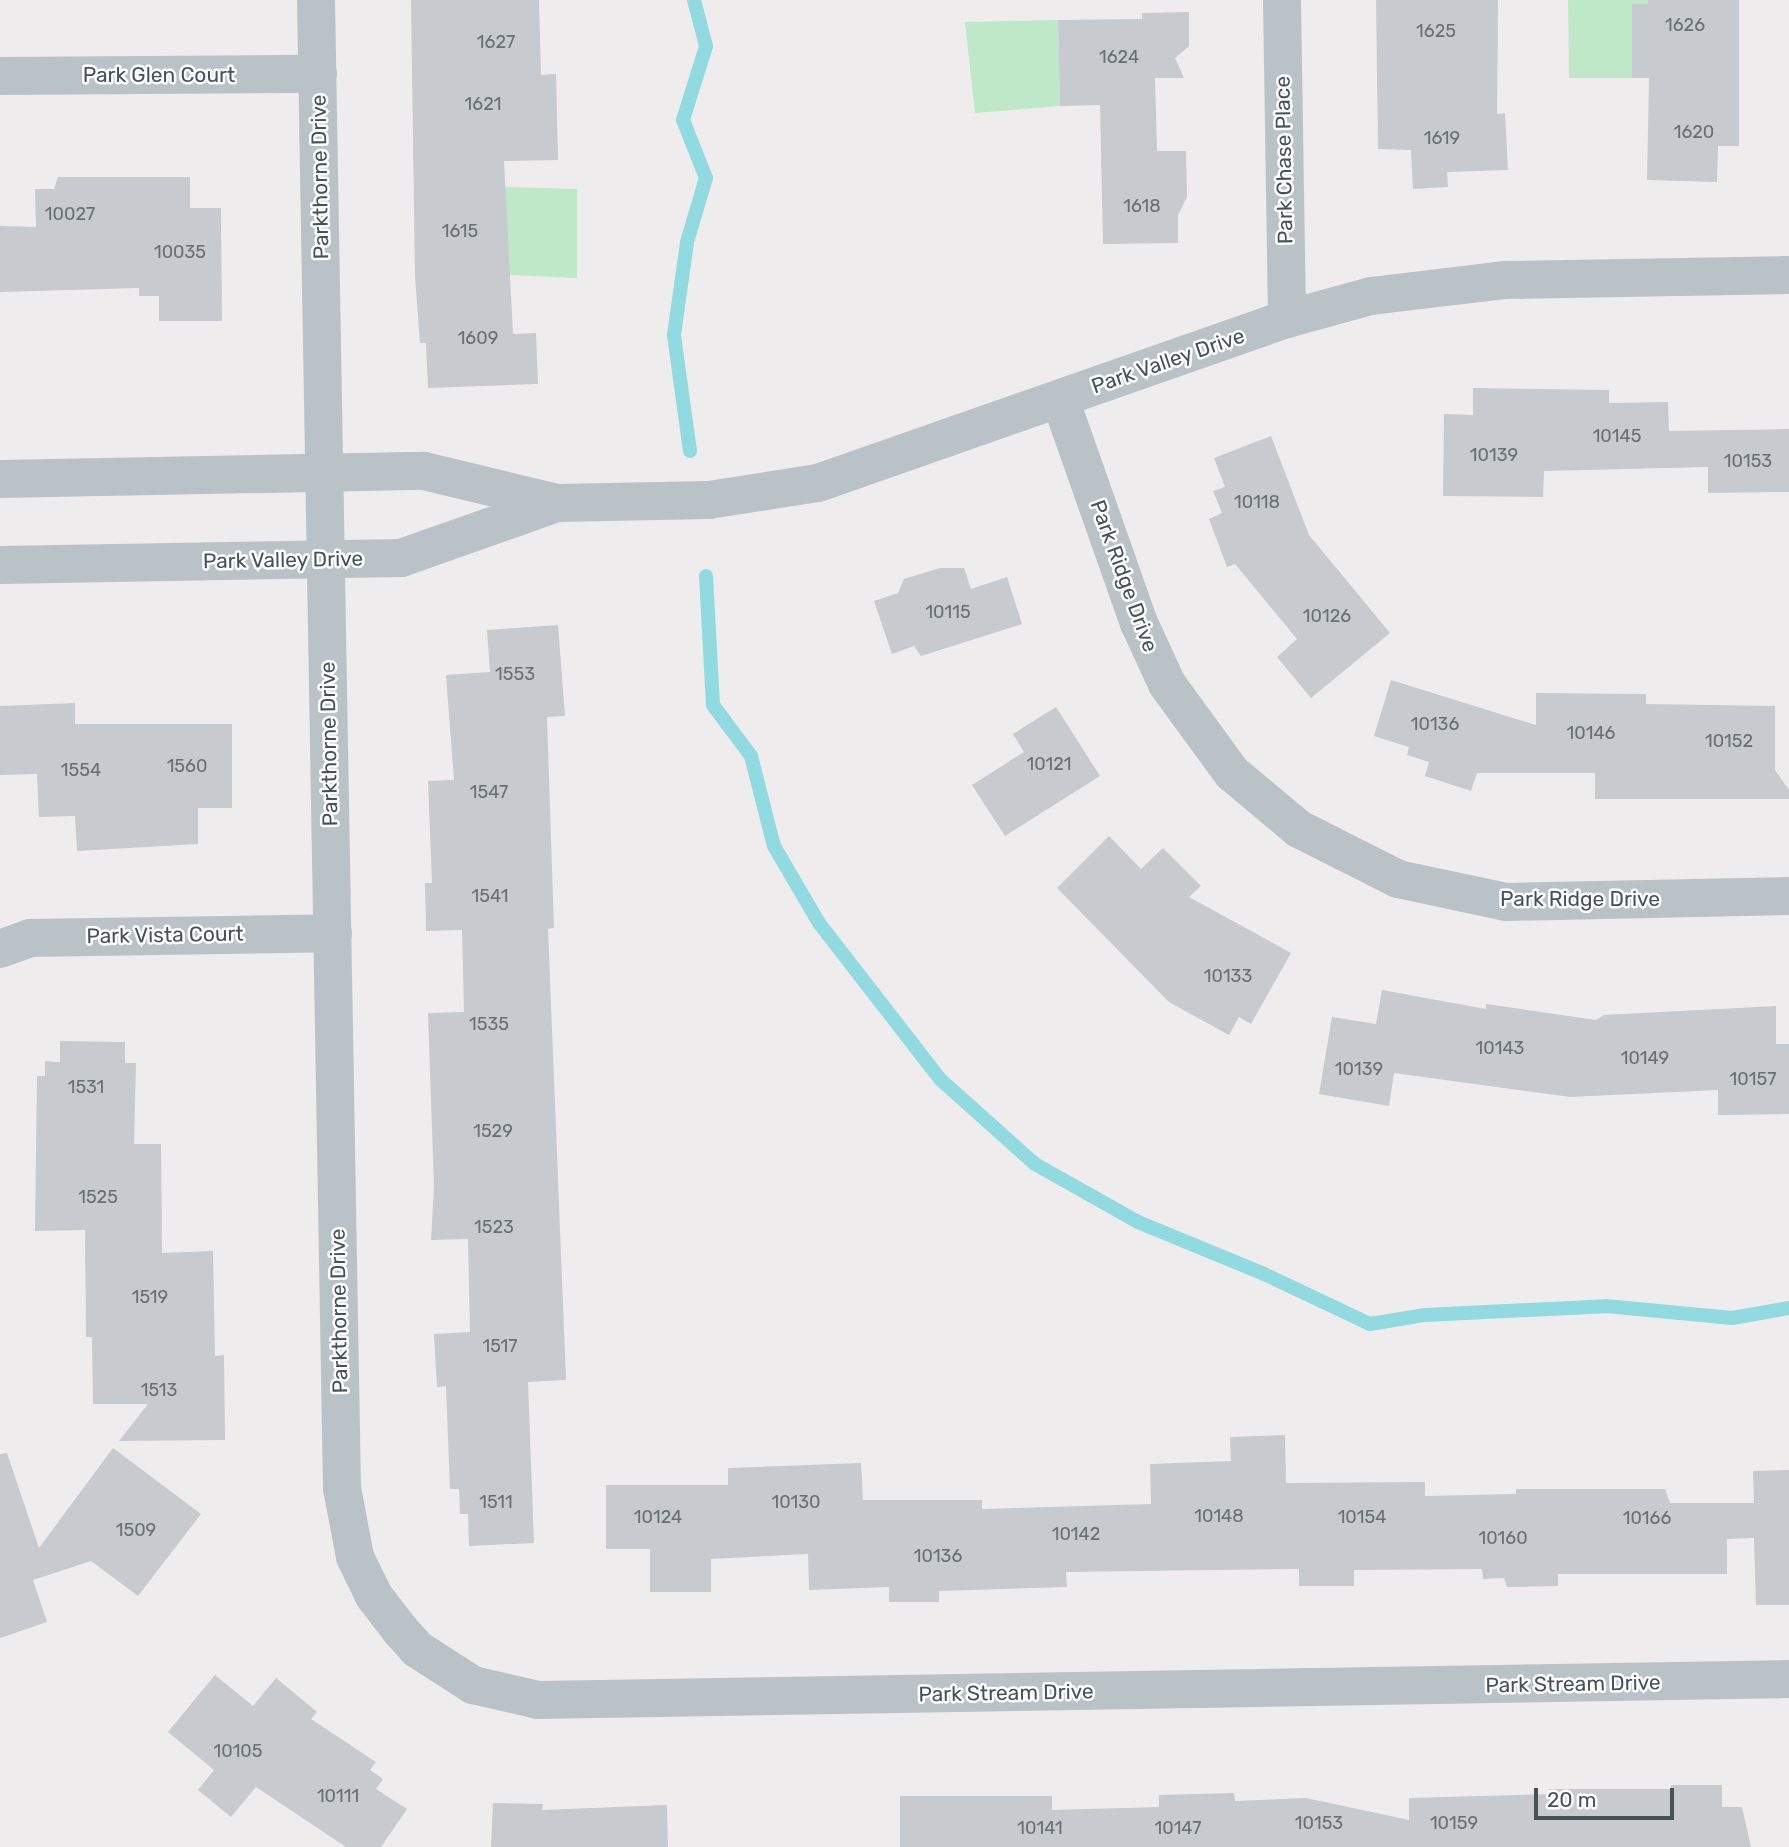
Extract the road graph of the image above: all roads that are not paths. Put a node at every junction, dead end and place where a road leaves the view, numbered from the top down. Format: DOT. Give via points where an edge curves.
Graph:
graph roads {
  1 [pos="316,0"];
  2 [pos="1282,0"];
  3 [pos="318,74"];
  4 [pos="0,76"];
  5 [pos="1789,275"];
  6 [pos="1287,319"];
  7 [pos="1060,399"];
  8 [pos="324,473"];
  9 [pos="0,479"];
  10 [pos="557,503"];
  11 [pos="326,559"];
  12 [pos="0,565"];
  13 [pos="1789,896"];
  14 [pos="333,933"];
  15 [pos="0,949"];
  16 [pos="342,1488"];
  17 [pos="1789,1679"];
  1 -- 3 [label="street, Parkthorne Drive"];
  2 -- 6 [label="street, Park Chase Place"];
  3 -- 4 [label="street, Park Glen Court"];
  3 -- 8 [label="street, Parkthorne Drive"];
  5 -- 6 [label="street, Park Valley Drive" via="1506,280 1435,286 1371,296"];
  6 -- 7 [label="street, Park Valley Drive"];
  7 -- 10 [label="street, Park Valley Drive" via="818,483 709,500"];
  7 -- 13 [label="street, Park Ridge Drive" via="1139,623 1167,684 1232,773 1299,829 1398,878 1506,902"];
  8 -- 9 [label="street, Park Valley Drive"];
  8 -- 10 [label="street, Park Valley Drive" via="424,471"];
  8 -- 11 [label="street, Parkthorne Drive"];
  10 -- 11 [label="street, Park Valley Drive" via="401,558"];
  11 -- 12 [label="street, Park Valley Drive"];
  11 -- 14 [label="street, Parkthorne Drive"];
  14 -- 15 [label="street, Park Vista Court" via="30,938"];
  14 -- 16 [label="street, Parkthorne Drive"];
  16 -- 17 [label="street, Park Stream Drive" via="355,1557 386,1614 417,1649 473,1685 538,1700"];
}
